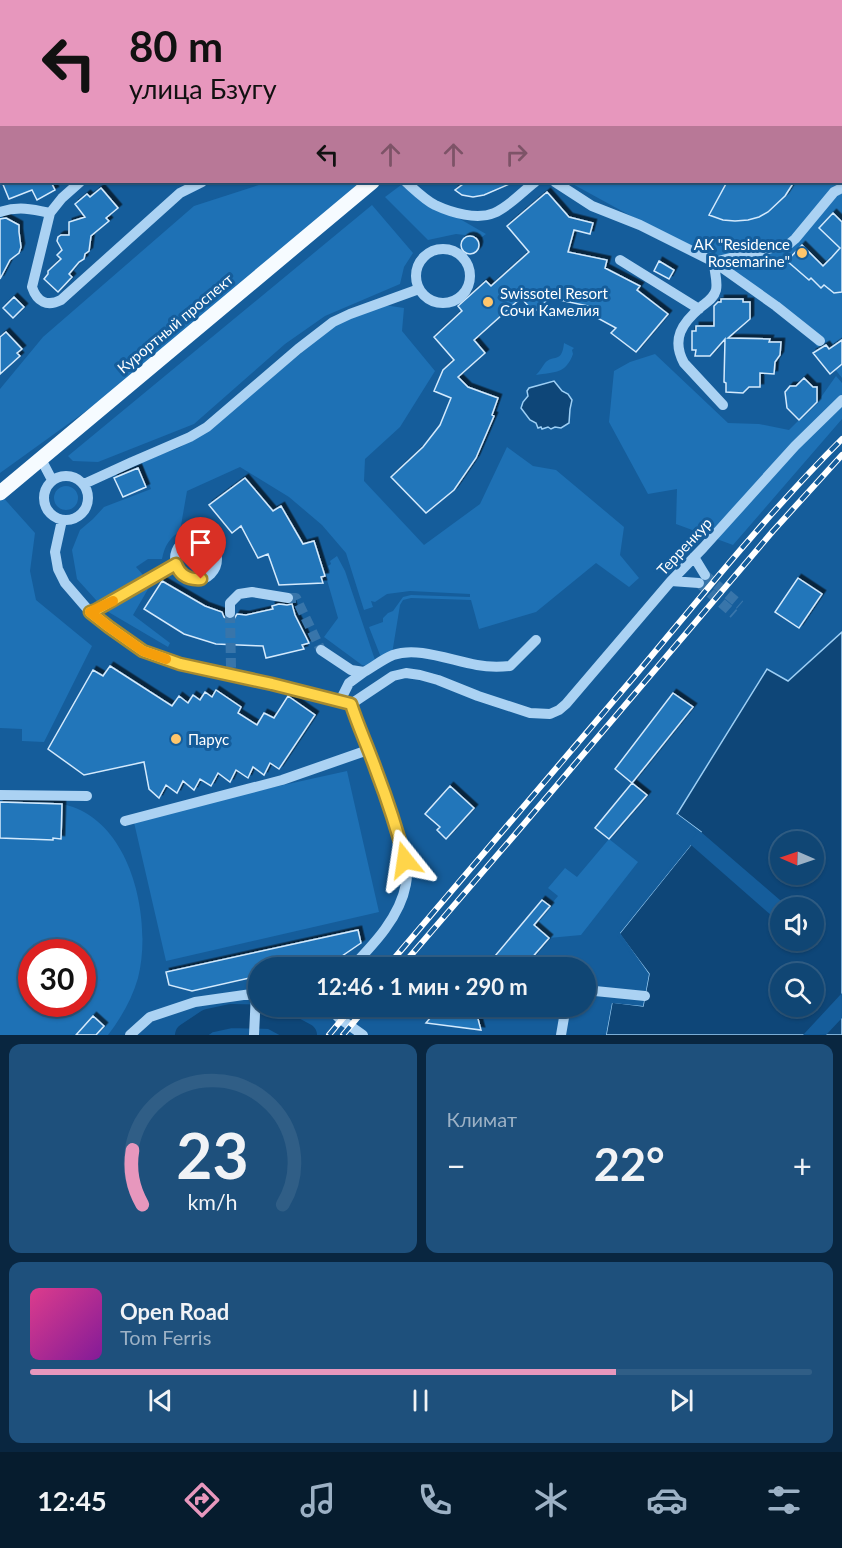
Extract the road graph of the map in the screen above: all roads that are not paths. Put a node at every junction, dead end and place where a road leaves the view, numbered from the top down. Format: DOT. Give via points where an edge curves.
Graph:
graph roads {
  1 [pos="79,183"];
  2 [pos="200,183"];
  3 [pos="371,183"];
  4 [pos="407,183"];
  5 [pos="534,183"];
  6 [pos="557,183"];
  7 [pos="842,188"];
  8 [pos="0,212"];
  9 [pos="50,213"];
  10 [pos="620,260"];
  11 [pos="714,262"];
  12 [pos="419,289"];
  13 [pos="699,309"];
  14 [pos="820,341"];
  15 [pos="842,400"];
  16 [pos="723,405"];
  17 [pos="41,459"];
  18 [pos="52,480"];
  19 [pos="84,484"];
  20 [pos="0,493"];
  21 [pos="62,520"];
  22 [pos="694,557"];
  23 [pos="176,564"];
  24 [pos="671,581"];
  25 [pos="288,597"];
  26 [pos="90,612"];
  27 [pos="230,613"];
  28 [pos="536,640"];
  29 [pos="321,650"];
  30 [pos="364,672"];
  31 [pos="345,702"];
  32 [pos="368,750"];
  33 [pos="0,795"];
  34 [pos="87,796"];
  35 [pos="125,821"];
  36 [pos="361,957"];
  37 [pos="596,991"];
  38 [pos="248,996"];
  39 [pos="645,996"];
  40 [pos="255,1017"];
  41 [pos="338,1017"];
  42 [pos="564,1017"];
  43 [pos="254,1033"];
  44 [pos="130,1035"];
  45 [pos="363,1035"];
  46 [pos="561,1035"];
  1 -- 9 [label="street"];
  2 -- 9 [label="street" via="180,193 61,300 47,304 34,295 32,287"];
  3 -- 17 [label="main road, Курортный проспект"];
  4 -- 5 [label="street" via="434,205 479,216 494,213"];
  6 -- 11 [label="street" via="592,206"];
  7 -- 11 [label="street" via="834,192 789,244"];
  8 -- 9 [label="street" via="22,208"];
  10 -- 13 [label="street"];
  11 -- 13 [label="street" via="716,291"];
  11 -- 14 [label="street"];
  12 -- 12 [label="street" via="432,301 459,299 470,285 465,259 450,249 432,251 418,267"];
  12 -- 19 [label="street" via="333,322 207,428"];
  13 -- 16 [label="street" via="679,335 680,355"];
  15 -- 22 [label="street, Терренкур"];
  17 -- 18 [label="street"];
  17 -- 20 [label="main road, Курортный проспект"];
  18 -- 19 [label="street" via="69,476"];
  18 -- 21 [label="street" via="45,489 45,506"];
  19 -- 21 [label="street" via="88,495 86,507 74,519"];
  21 -- 26 [label="street" via="55,552 58,569"];
  22 -- 24 [label="street, Терренкур"];
  22 -- 24 [label="street" via="702,579"];
  23 -- 23 [label="street" via="187,578 201,579 216,567 217,553 209,542 189,539 178,548"];
  23 -- 26 [label="street"];
  24 -- 31 [label="street, Терренкур" via="566,704 550,714 530,712 406,673"];
  25 -- 27 [label="street" via="239,594 230,603"];
  26 -- 31 [label="street" via="143,651 180,664"];
  28 -- 30 [label="street" via="510,666 475,665 441,655 410,653 393,655"];
  29 -- 30 [label="street" via="351,670"];
  30 -- 31 [label="street" via="349,683"];
  31 -- 32 [label="street"];
  32 -- 35 [label="street" via="282,780"];
  32 -- 36 [label="street" via="399,837 407,882 402,901 388,925"];
  33 -- 34 [label="street"];
  37 -- 39 [label="street"];
  38 -- 44 [label="street" via="195,1002 150,1017"];
  40 -- 43 [label="street"];
  41 -- 45 [label="street"];
  42 -- 46 [label="street"];
}
